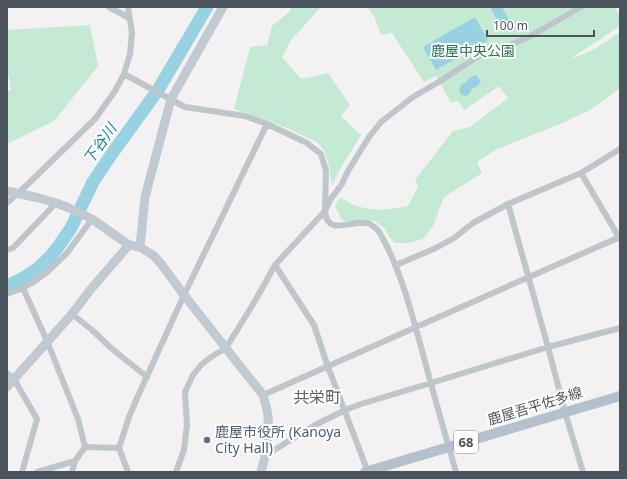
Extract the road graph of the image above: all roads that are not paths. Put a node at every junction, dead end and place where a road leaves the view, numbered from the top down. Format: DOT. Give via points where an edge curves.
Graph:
graph roads {
  1 [pos="109,7"];
  2 [pos="128,7"];
  3 [pos="222,7"];
  4 [pos="581,7"];
  5 [pos="129,18"];
  6 [pos="124,74"];
  7 [pos="167,97"];
  8 [pos="267,124"];
  9 [pos="620,149"];
  10 [pos="581,173"];
  11 [pos="7,191"];
  12 [pos="18,193"];
  13 [pos="7,203"];
  14 [pos="56,203"];
  15 [pos="508,204"];
  16 [pos="325,211"];
  17 [pos="89,218"];
  18 [pos="620,238"];
  19 [pos="129,245"];
  20 [pos="140,247"];
  21 [pos="7,250"];
  22 [pos="275,265"];
  23 [pos="396,265"];
  24 [pos="528,277"];
  25 [pos="23,288"];
  26 [pos="7,294"];
  27 [pos="184,295"];
  28 [pos="72,314"];
  29 [pos="416,327"];
  30 [pos="620,328"];
  31 [pos="47,341"];
  32 [pos="548,347"];
  33 [pos="226,348"];
  34 [pos="328,366"];
  35 [pos="10,376"];
  36 [pos="147,377"];
  37 [pos="431,383"];
  38 [pos="7,387"];
  39 [pos="263,395"];
  40 [pos="620,396"];
  41 [pos="345,410"];
  42 [pos="565,412"];
  43 [pos="85,447"];
  44 [pos="449,447"];
  45 [pos="119,448"];
  46 [pos="266,455"];
  47 [pos="75,461"];
  48 [pos="22,472"];
  49 [pos="37,472"];
  50 [pos="72,472"];
  51 [pos="128,472"];
  52 [pos="176,472"];
  53 [pos="261,472"];
  54 [pos="367,472"];
  55 [pos="456,472"];
  56 [pos="583,472"];
  1 -- 5 [label="street"];
  2 -- 5 [label="street"];
  3 -- 7 [label="street"];
  4 -- 16 [label="street" via="529,36 479,56 413,97 381,122 369,137"];
  5 -- 6 [label="street" via="132,33 130,54"];
  6 -- 7 [label="street"];
  6 -- 12 [label="street" via="95,119"];
  7 -- 8 [label="street" via="185,107 245,116"];
  7 -- 20 [label="street" via="145,198"];
  8 -- 16 [label="street" via="307,143 321,154 326,171"];
  8 -- 27 [label="street"];
  9 -- 10 [label="street"];
  10 -- 15 [label="street"];
  10 -- 18 [label="street"];
  11 -- 12 [label="street"];
  12 -- 13 [label="street"];
  12 -- 14 [label="street"];
  14 -- 17 [label="street"];
  14 -- 21 [label="street" via="13,248"];
  15 -- 23 [label="street" via="473,223 436,248"];
  15 -- 24 [label="street"];
  16 -- 22 [label="street"];
  16 -- 23 [label="street" via="325,217 332,224 369,224 377,229"];
  17 -- 19 [label="street"];
  17 -- 25 [label="street" via="67,253 47,272"];
  18 -- 24 [label="street"];
  19 -- 20 [label="street"];
  19 -- 28 [label="street"];
  20 -- 27 [label="street" via="154,256"];
  22 -- 33 [label="street"];
  22 -- 34 [label="street" via="314,325"];
  23 -- 29 [label="street"];
  24 -- 29 [label="street"];
  24 -- 32 [label="street"];
  25 -- 26 [label="street"];
  25 -- 31 [label="street"];
  27 -- 33 [label="street"];
  27 -- 36 [label="street"];
  28 -- 31 [label="street"];
  28 -- 36 [label="street"];
  29 -- 34 [label="street"];
  29 -- 37 [label="street"];
  30 -- 32 [label="street"];
  31 -- 35 [label="street"];
  31 -- 43 [label="street" via="78,419"];
  32 -- 37 [label="street"];
  32 -- 42 [label="street"];
  33 -- 39 [label="street"];
  33 -- 52 [label="street" via="201,365 185,392 187,425 184,450"];
  34 -- 39 [label="street"];
  34 -- 41 [label="street"];
  35 -- 38 [label="street"];
  35 -- 48 [label="street" via="37,419"];
  36 -- 45 [label="street" via="129,417"];
  37 -- 41 [label="street"];
  37 -- 44 [label="street"];
  39 -- 46 [label="street" via="268,415"];
  40 -- 42 [label="main road, 鹿屋吾平佐多線 / 68"];
  41 -- 46 [label="street"];
  41 -- 54 [label="street"];
  42 -- 44 [label="main road, 鹿屋吾平佐多線 / 68"];
  42 -- 56 [label="street"];
  43 -- 45 [label="street"];
  43 -- 47 [label="street"];
  44 -- 54 [label="main road, 鹿屋吾平佐多線 / 68"];
  44 -- 55 [label="street"];
  45 -- 51 [label="street"];
  46 -- 53 [label="street"];
  47 -- 49 [label="street"];
  47 -- 50 [label="street"];
}
